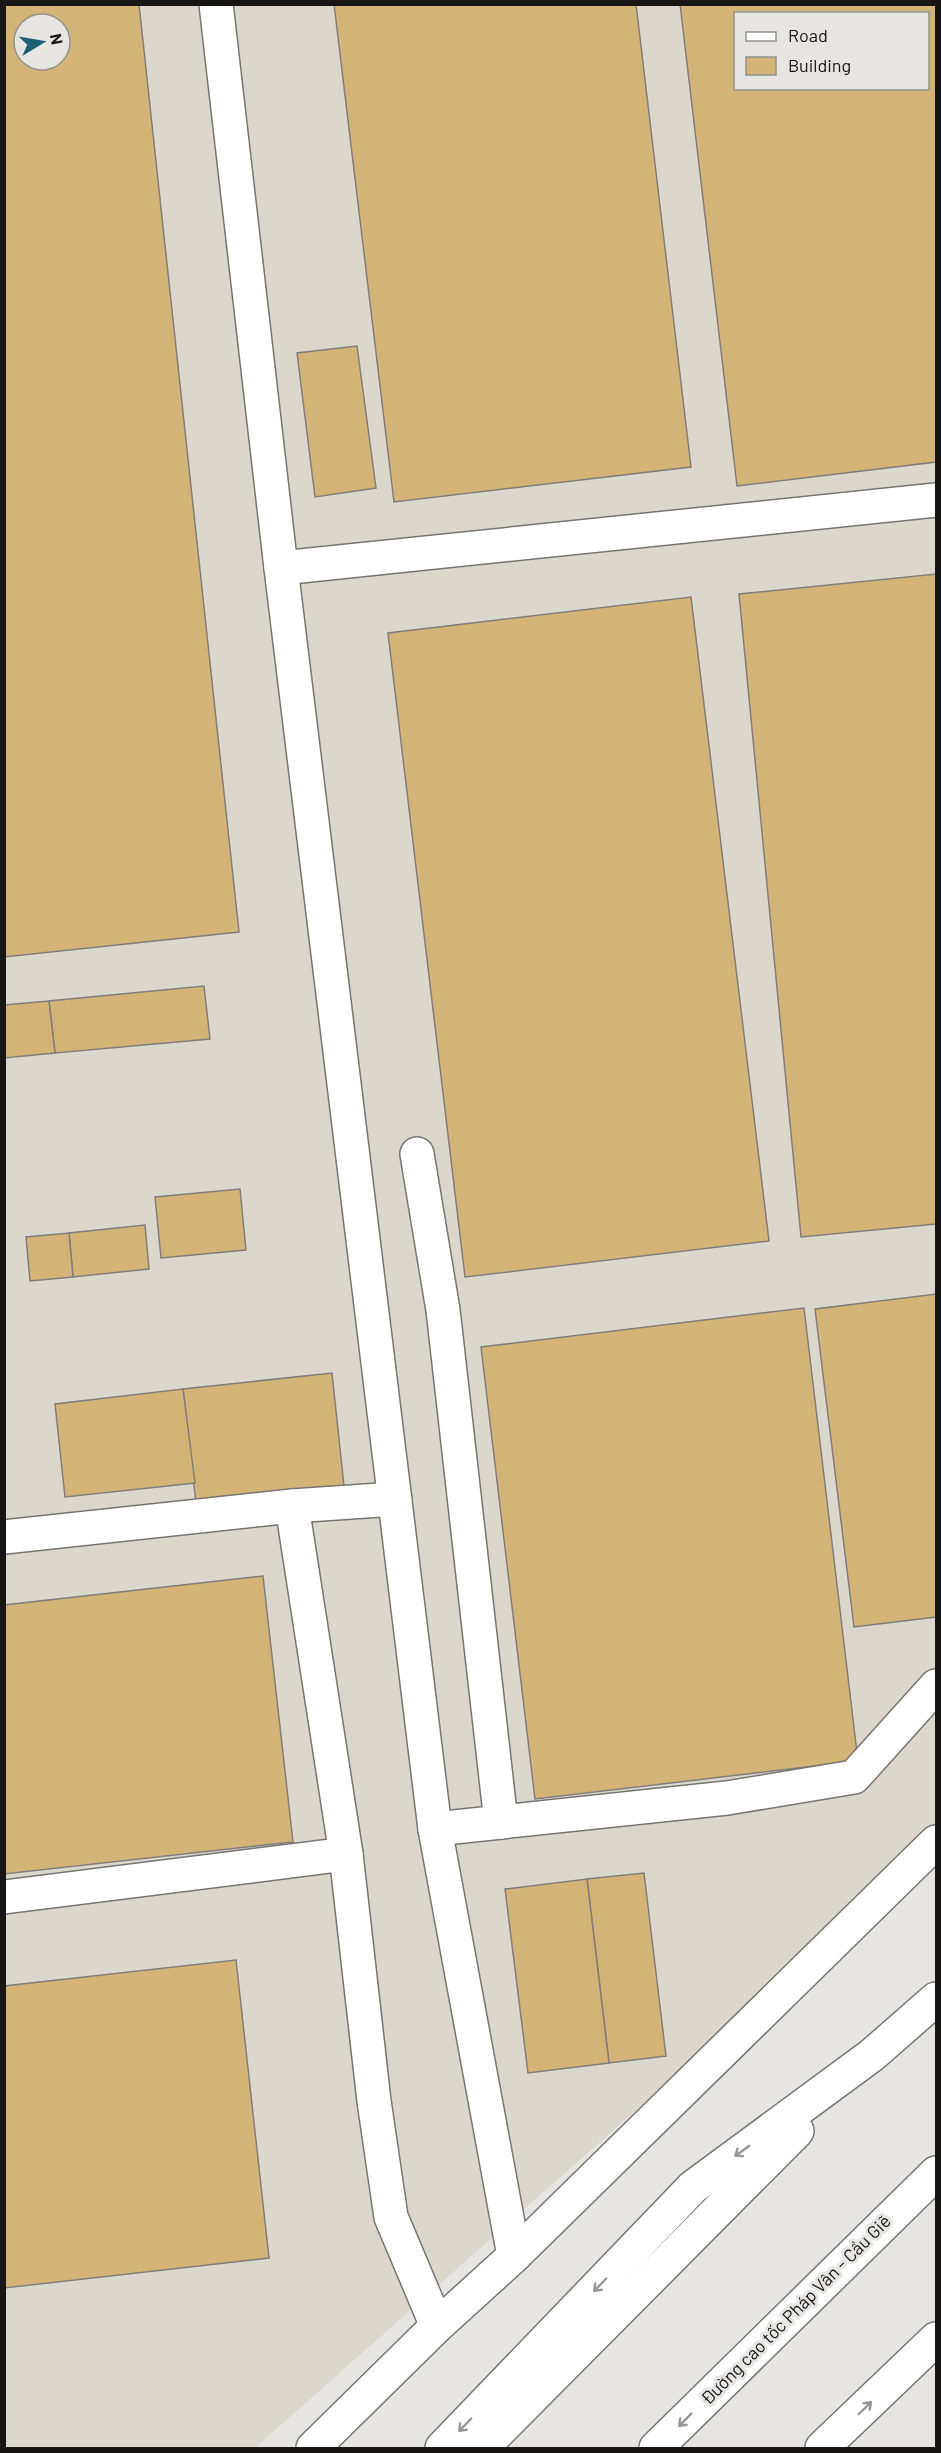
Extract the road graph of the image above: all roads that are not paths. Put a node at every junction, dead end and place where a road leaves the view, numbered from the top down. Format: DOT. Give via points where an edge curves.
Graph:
graph roads {
  1 [pos="216,4"];
  2 [pos="936,500"];
  3 [pos="281,568"];
  4 [pos="417,1154"];
  5 [pos="395,1500"];
  6 [pos="292,1506"];
  7 [pos="4,1537"];
  8 [pos="936,1686"];
  9 [pos="501,1822"];
  10 [pos="435,1829"];
  11 [pos="936,1842"];
  12 [pos="346,1854"];
  13 [pos="4,1897"];
  14 [pos="936,1999"];
  15 [pos="872,2055"];
  16 [pos="936,2173"];
  17 [pos="514,2256"];
  18 [pos="437,2326"];
  19 [pos="936,2339"];
  20 [pos="313,2448"];
  21 [pos="442,2448"];
  22 [pos="482,2448"];
  23 [pos="656,2448"];
  24 [pos="822,2448"];
  1 -- 3 [label="main road"];
  2 -- 3 [label="main road"];
  3 -- 5 [label="main road"];
  4 -- 9 [label="main road" via="443,1310"];
  5 -- 6 [label="main road"];
  5 -- 10 [label="main road"];
  6 -- 7 [label="main road"];
  6 -- 12 [label="main road"];
  8 -- 9 [label="main road" via="854,1777 727,1798"];
  9 -- 10 [label="main road"];
  10 -- 17 [label="main road"];
  11 -- 17 [label="main road"];
  12 -- 13 [label="main road"];
  12 -- 18 [label="main road" via="391,2217"];
  14 -- 15 [label="main road"];
  15 -- 21 [label="main road, one-way" via="693,2187"];
  15 -- 22 [label="main road"];
  16 -- 23 [label="main road, Đường cao tốc Pháp Vân - Cầu Giẽ, one-way"];
  17 -- 18 [label="main road"];
  18 -- 20 [label="main road"];
  24 -- 19 [label="main road, one-way"];
}
